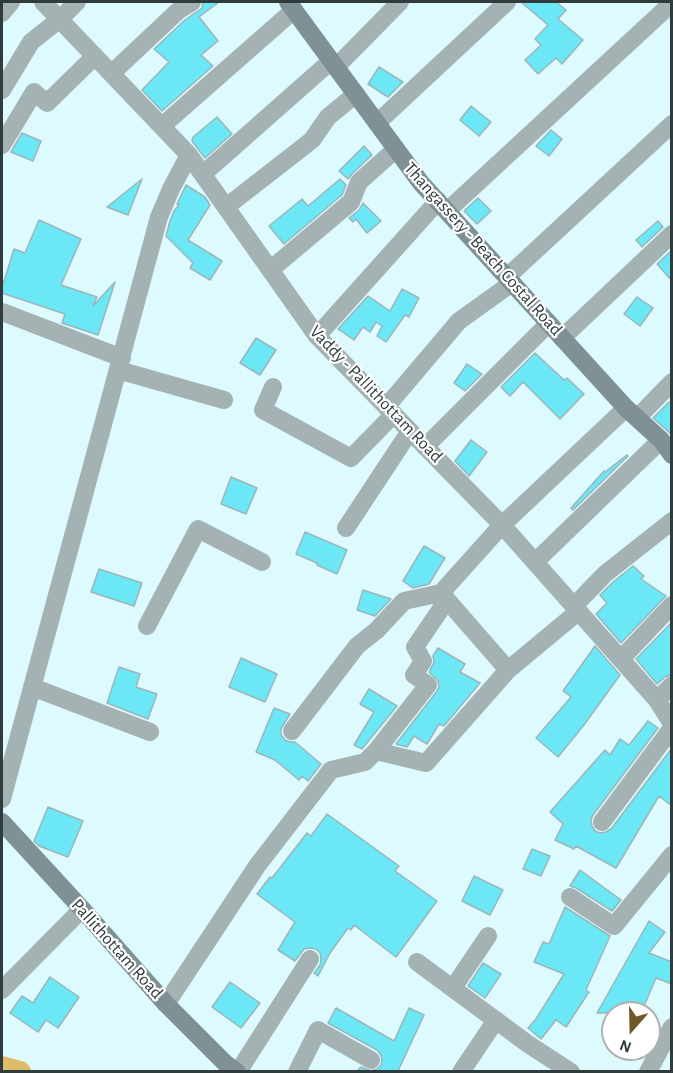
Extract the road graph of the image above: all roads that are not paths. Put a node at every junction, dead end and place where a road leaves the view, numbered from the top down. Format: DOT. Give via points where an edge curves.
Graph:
graph roads {
  1 [pos="11,2"];
  2 [pos="43,2"];
  3 [pos="77,2"];
  4 [pos="192,2"];
  5 [pos="400,2"];
  6 [pos="507,2"];
  7 [pos="672,3"];
  8 [pos="291,6"];
  9 [pos="2,13"];
  10 [pos="60,19"];
  11 [pos="95,56"];
  12 [pos="334,64"];
  13 [pos="112,74"];
  14 [pos="2,90"];
  15 [pos="356,94"];
  16 [pos="377,123"];
  17 [pos="672,124"];
  18 [pos="162,126"];
  19 [pos="2,145"];
  20 [pos="396,149"];
  21 [pos="189,155"];
  22 [pos="202,174"];
  23 [pos="442,206"];
  24 [pos="226,207"];
  25 [pos="672,234"];
  26 [pos="270,270"];
  27 [pos="510,280"];
  28 [pos="2,312"];
  29 [pos="549,323"];
  30 [pos="317,336"];
  31 [pos="562,338"];
  32 [pos="120,364"];
  33 [pos="672,382"];
  34 [pos="273,387"];
  35 [pos="224,400"];
  36 [pos="390,411"];
  37 [pos="632,413"];
  38 [pos="410,431"];
  39 [pos="425,447"];
  40 [pos="666,447"];
  41 [pos="672,521"];
  42 [pos="502,525"];
  43 [pos="346,528"];
  44 [pos="262,562"];
  45 [pos="535,562"];
  46 [pos="444,596"];
  47 [pos="672,605"];
  48 [pos="576,608"];
  49 [pos="147,626"];
  50 [pos="621,659"];
  51 [pos="508,670"];
  52 [pos="672,685"];
  53 [pos="32,687"];
  54 [pos="657,700"];
  55 [pos="672,726"];
  56 [pos="292,731"];
  57 [pos="150,732"];
  58 [pos="376,751"];
  59 [pos="2,799"];
  60 [pos="2,822"];
  61 [pos="602,822"];
  62 [pos="672,855"];
  63 [pos="570,897"];
  64 [pos="82,909"];
  65 [pos="488,936"];
  66 [pos="310,959"];
  67 [pos="417,962"];
  68 [pos="453,988"];
  69 [pos="2,990"];
  70 [pos="166,1004"];
  71 [pos="496,1020"];
  72 [pos="672,1027"];
  73 [pos="371,1060"];
  74 [pos="237,1071"];
  75 [pos="297,1071"];
  76 [pos="461,1071"];
  77 [pos="571,1071"];
  78 [pos="648,1071"];
  1 -- 9 [label="street"];
  2 -- 10 [label="street, Vaddy - Pallithottam Road"];
  3 -- 10 [label="street"];
  4 -- 13 [label="street"];
  5 -- 12 [label="street"];
  6 -- 16 [label="street"];
  7 -- 23 [label="street"];
  8 -- 12 [label="street, Thangassery - Beach Costal Road"];
  8 -- 18 [label="street"];
  10 -- 11 [label="street, Vaddy - Pallithottam Road"];
  10 -- 14 [label="street" via="31,42"];
  11 -- 13 [label="street, Vaddy - Pallithottam Road"];
  11 -- 19 [label="street" via="47,103 34,92"];
  12 -- 15 [label="street, Thangassery - Beach Costal Road"];
  12 -- 22 [label="street"];
  13 -- 18 [label="street, Vaddy - Pallithottam Road"];
  15 -- 16 [label="street, Thangassery - Beach Costal Road"];
  15 -- 24 [label="street" via="328,117 312,140"];
  16 -- 20 [label="street, Thangassery - Beach Costal Road"];
  17 -- 27 [label="street"];
  18 -- 21 [label="street, Vaddy - Pallithottam Road"];
  20 -- 23 [label="street, Thangassery - Beach Costal Road"];
  20 -- 26 [label="street" via="359,182 351,202"];
  21 -- 22 [label="street, Vaddy - Pallithottam Road"];
  21 -- 32 [label="street" via="159,217"];
  22 -- 24 [label="street, Vaddy - Pallithottam Road"];
  23 -- 27 [label="street, Thangassery - Beach Costal Road"];
  23 -- 30 [label="street"];
  24 -- 26 [label="street, Vaddy - Pallithottam Road"];
  25 -- 31 [label="street"];
  26 -- 30 [label="street, Vaddy - Pallithottam Road"];
  27 -- 29 [label="street, Thangassery - Beach Costal Road"];
  27 -- 36 [label="street" via="459,321"];
  28 -- 32 [label="street"];
  29 -- 31 [label="street, Thangassery - Beach Costal Road"];
  29 -- 39 [label="street"];
  30 -- 36 [label="street, Vaddy - Pallithottam Road"];
  31 -- 37 [label="street, Thangassery - Beach Costal Road"];
  32 -- 35 [label="street"];
  32 -- 53 [label="street"];
  33 -- 37 [label="street"];
  34 -- 36 [label="street" via="263,410 351,458"];
  36 -- 38 [label="street, Vaddy - Pallithottam Road"];
  37 -- 40 [label="street, Thangassery - Beach Costal Road"];
  37 -- 42 [label="street"];
  38 -- 39 [label="street, Vaddy - Pallithottam Road"];
  38 -- 43 [label="street"];
  39 -- 42 [label="street, Vaddy - Pallithottam Road"];
  40 -- 45 [label="street"];
  41 -- 48 [label="street" via="605,574"];
  42 -- 45 [label="street, Vaddy - Pallithottam Road"];
  42 -- 46 [label="street"];
  44 -- 49 [label="street" via="198,529"];
  45 -- 48 [label="street, Vaddy - Pallithottam Road"];
  46 -- 51 [label="street"];
  46 -- 56 [label="street" via="404,601 357,646"];
  46 -- 58 [label="street" via="415,647 423,661 414,675 428,685"];
  47 -- 50 [label="street"];
  48 -- 50 [label="street, Vaddy - Pallithottam Road"];
  48 -- 51 [label="street"];
  50 -- 54 [label="street, Vaddy - Pallithottam Road"];
  51 -- 58 [label="street" via="426,763"];
  52 -- 54 [label="street"];
  53 -- 57 [label="street"];
  53 -- 59 [label="street"];
  54 -- 55 [label="street, Vaddy - Pallithottam Road"];
  55 -- 61 [label="street"];
  58 -- 70 [label="street" via="365,762 331,770 257,866"];
  60 -- 64 [label="street, Pallithottam Road"];
  62 -- 63 [label="street" via="614,926"];
  64 -- 69 [label="street"];
  64 -- 70 [label="street, Pallithottam Road"];
  65 -- 68 [label="street"];
  66 -- 74 [label="street"];
  67 -- 68 [label="street"];
  68 -- 71 [label="street"];
  70 -- 74 [label="street, Pallithottam Road"];
  71 -- 76 [label="street"];
  71 -- 77 [label="street"];
  72 -- 78 [label="street"];
  73 -- 75 [label="street" via="318,1030"];
}
